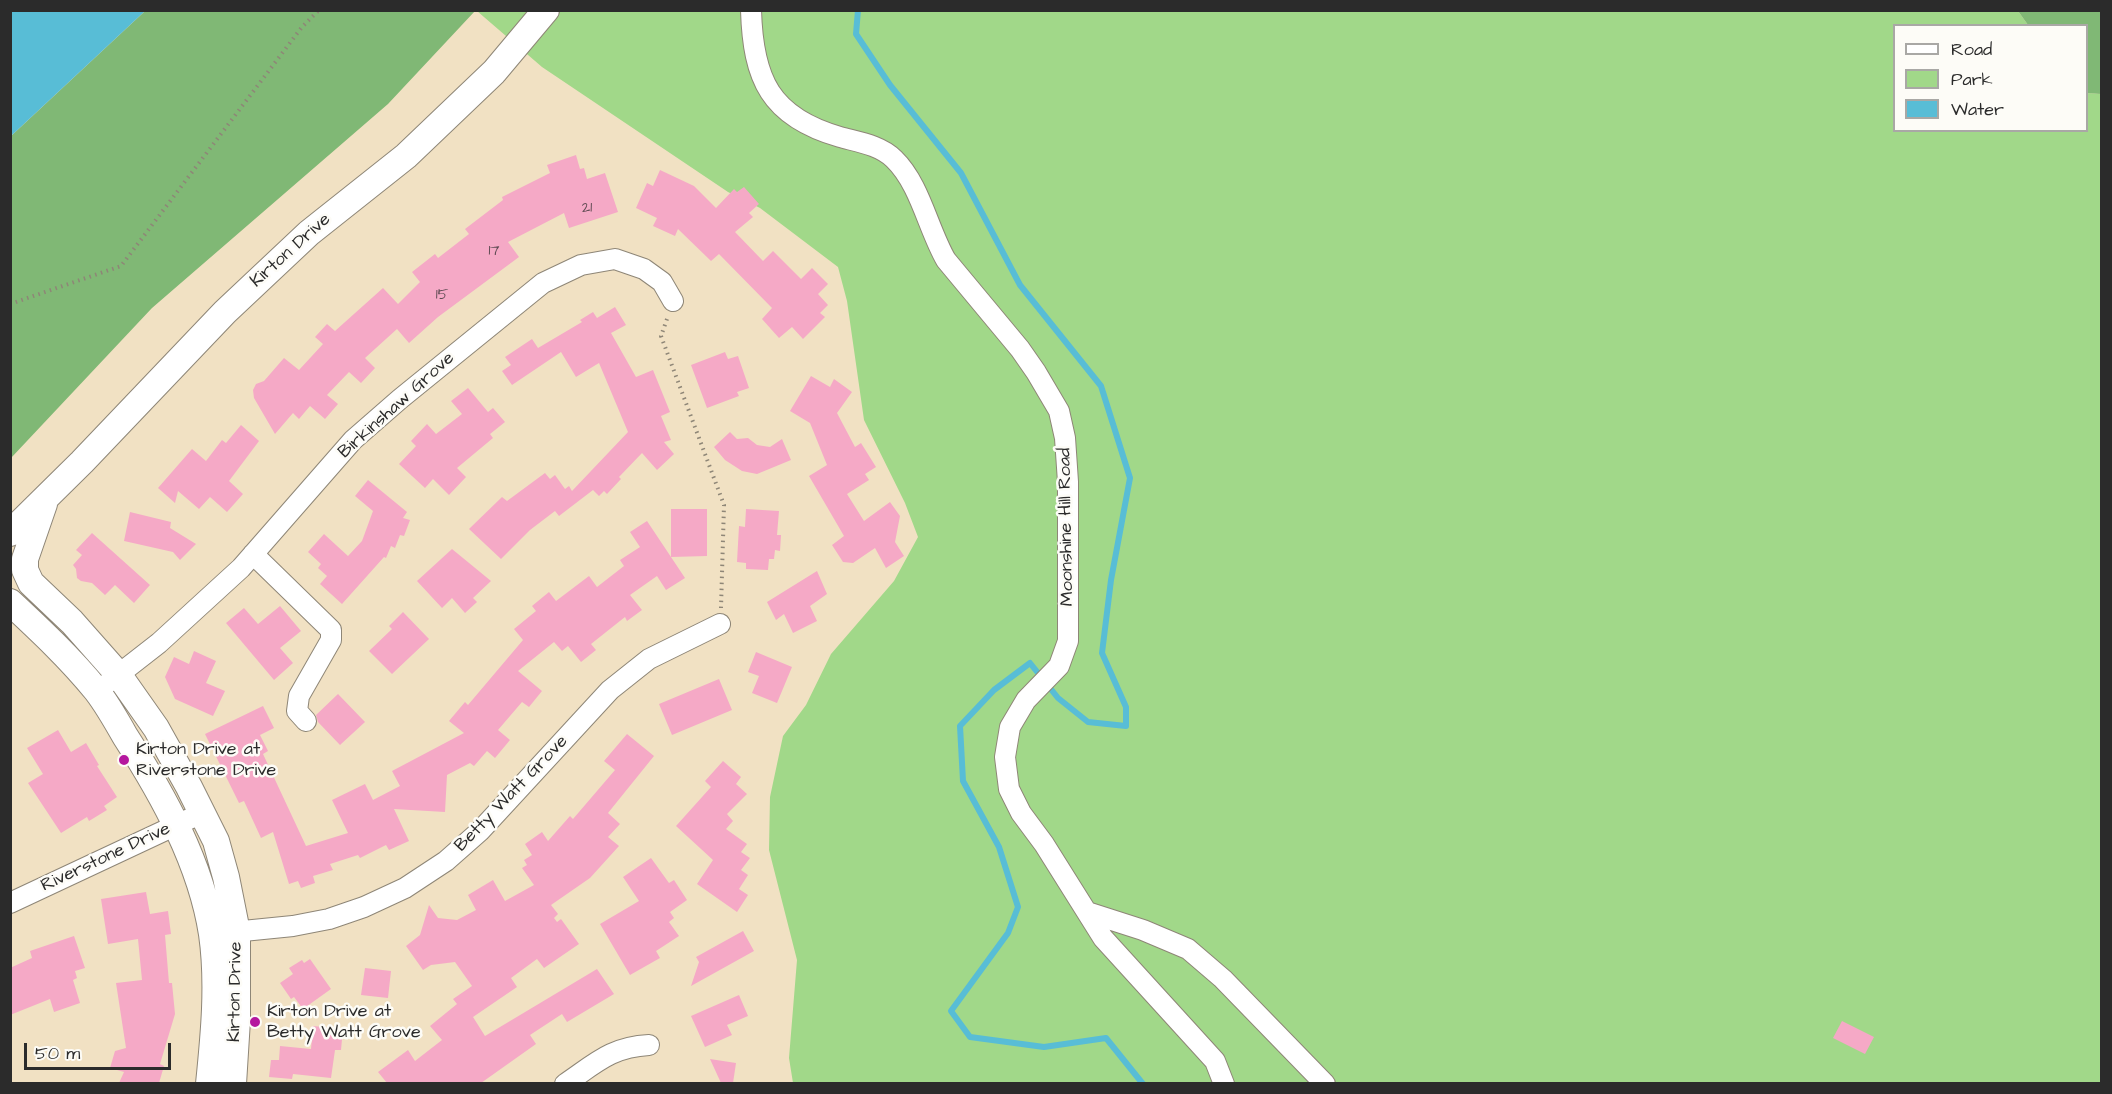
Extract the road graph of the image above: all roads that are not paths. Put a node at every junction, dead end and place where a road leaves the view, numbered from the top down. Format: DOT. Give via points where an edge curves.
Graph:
graph roads {
  1 [pos="546,10"];
  2 [pos="751,10"];
  3 [pos="673,301"];
  4 [pos="45,500"];
  5 [pos="10,533"];
  6 [pos="253,554"];
  7 [pos="10,602"];
  8 [pos="720,624"];
  9 [pos="117,674"];
  10 [pos="98,692"];
  11 [pos="306,721"];
  12 [pos="202,813"];
  13 [pos="175,826"];
  14 [pos="10,903"];
  15 [pos="1087,912"];
  16 [pos="237,932"];
  17 [pos="212,935"];
  18 [pos="649,1046"];
  19 [pos="209,1083"];
  20 [pos="233,1083"];
  21 [pos="565,1083"];
  22 [pos="1224,1083"];
  23 [pos="1325,1083"];
  1 -- 4 [label="street, Kirton Drive" via="494,72 406,156 309,233 225,312"];
  2 -- 15 [label="street, Moonshine Hill Road" via="756,61 778,102 813,127 867,144 893,157 910,179 946,260 1020,349 1059,411 1068,482 1070,630 1064,655 1055,671 1020,708 1005,746 1007,778 1021,813"];
  3 -- 6 [label="street, Birkinshaw Grove" via="662,282 644,269 615,259 581,265 543,283 353,440"];
  4 -- 5 [label="street, Kirton Drive"];
  4 -- 9 [label="street, Kirton Drive" via="25,559 25,570 32,583"];
  6 -- 9 [label="street, Birkinshaw Grove" via="159,642"];
  6 -- 11 [label="street" via="331,630 331,640 299,696 297,711"];
  7 -- 10 [label="street, Kirton Drive"];
  8 -- 16 [label="street, Betty Watt Grove" via="649,659 610,690 480,831 446,861 405,888 329,919"];
  9 -- 10 [label="street, Birkinshaw Grove"];
  9 -- 12 [label="street, Kirton Drive" via="156,728"];
  10 -- 13 [label="street, Kirton Drive"];
  12 -- 13 [label="street, Riverstone Drive"];
  12 -- 16 [label="street, Kirton Drive" via="219,850"];
  13 -- 14 [label="street, Riverstone Drive"];
  13 -- 17 [label="street, Kirton Drive" via="192,862"];
  15 -- 22 [label="street, Moonshine Hill Road" via="1103,938 1215,1061"];
  15 -- 23 [label="street" via="1188,949 1223,979"];
  16 -- 17 [label="street, Betty Watt Grove"];
  16 -- 20 [label="street, Kirton Drive"];
  17 -- 19 [label="street, Kirton Drive" via="214,1038"];
  18 -- 21 [label="street" via="628,1046 605,1056"];
}
